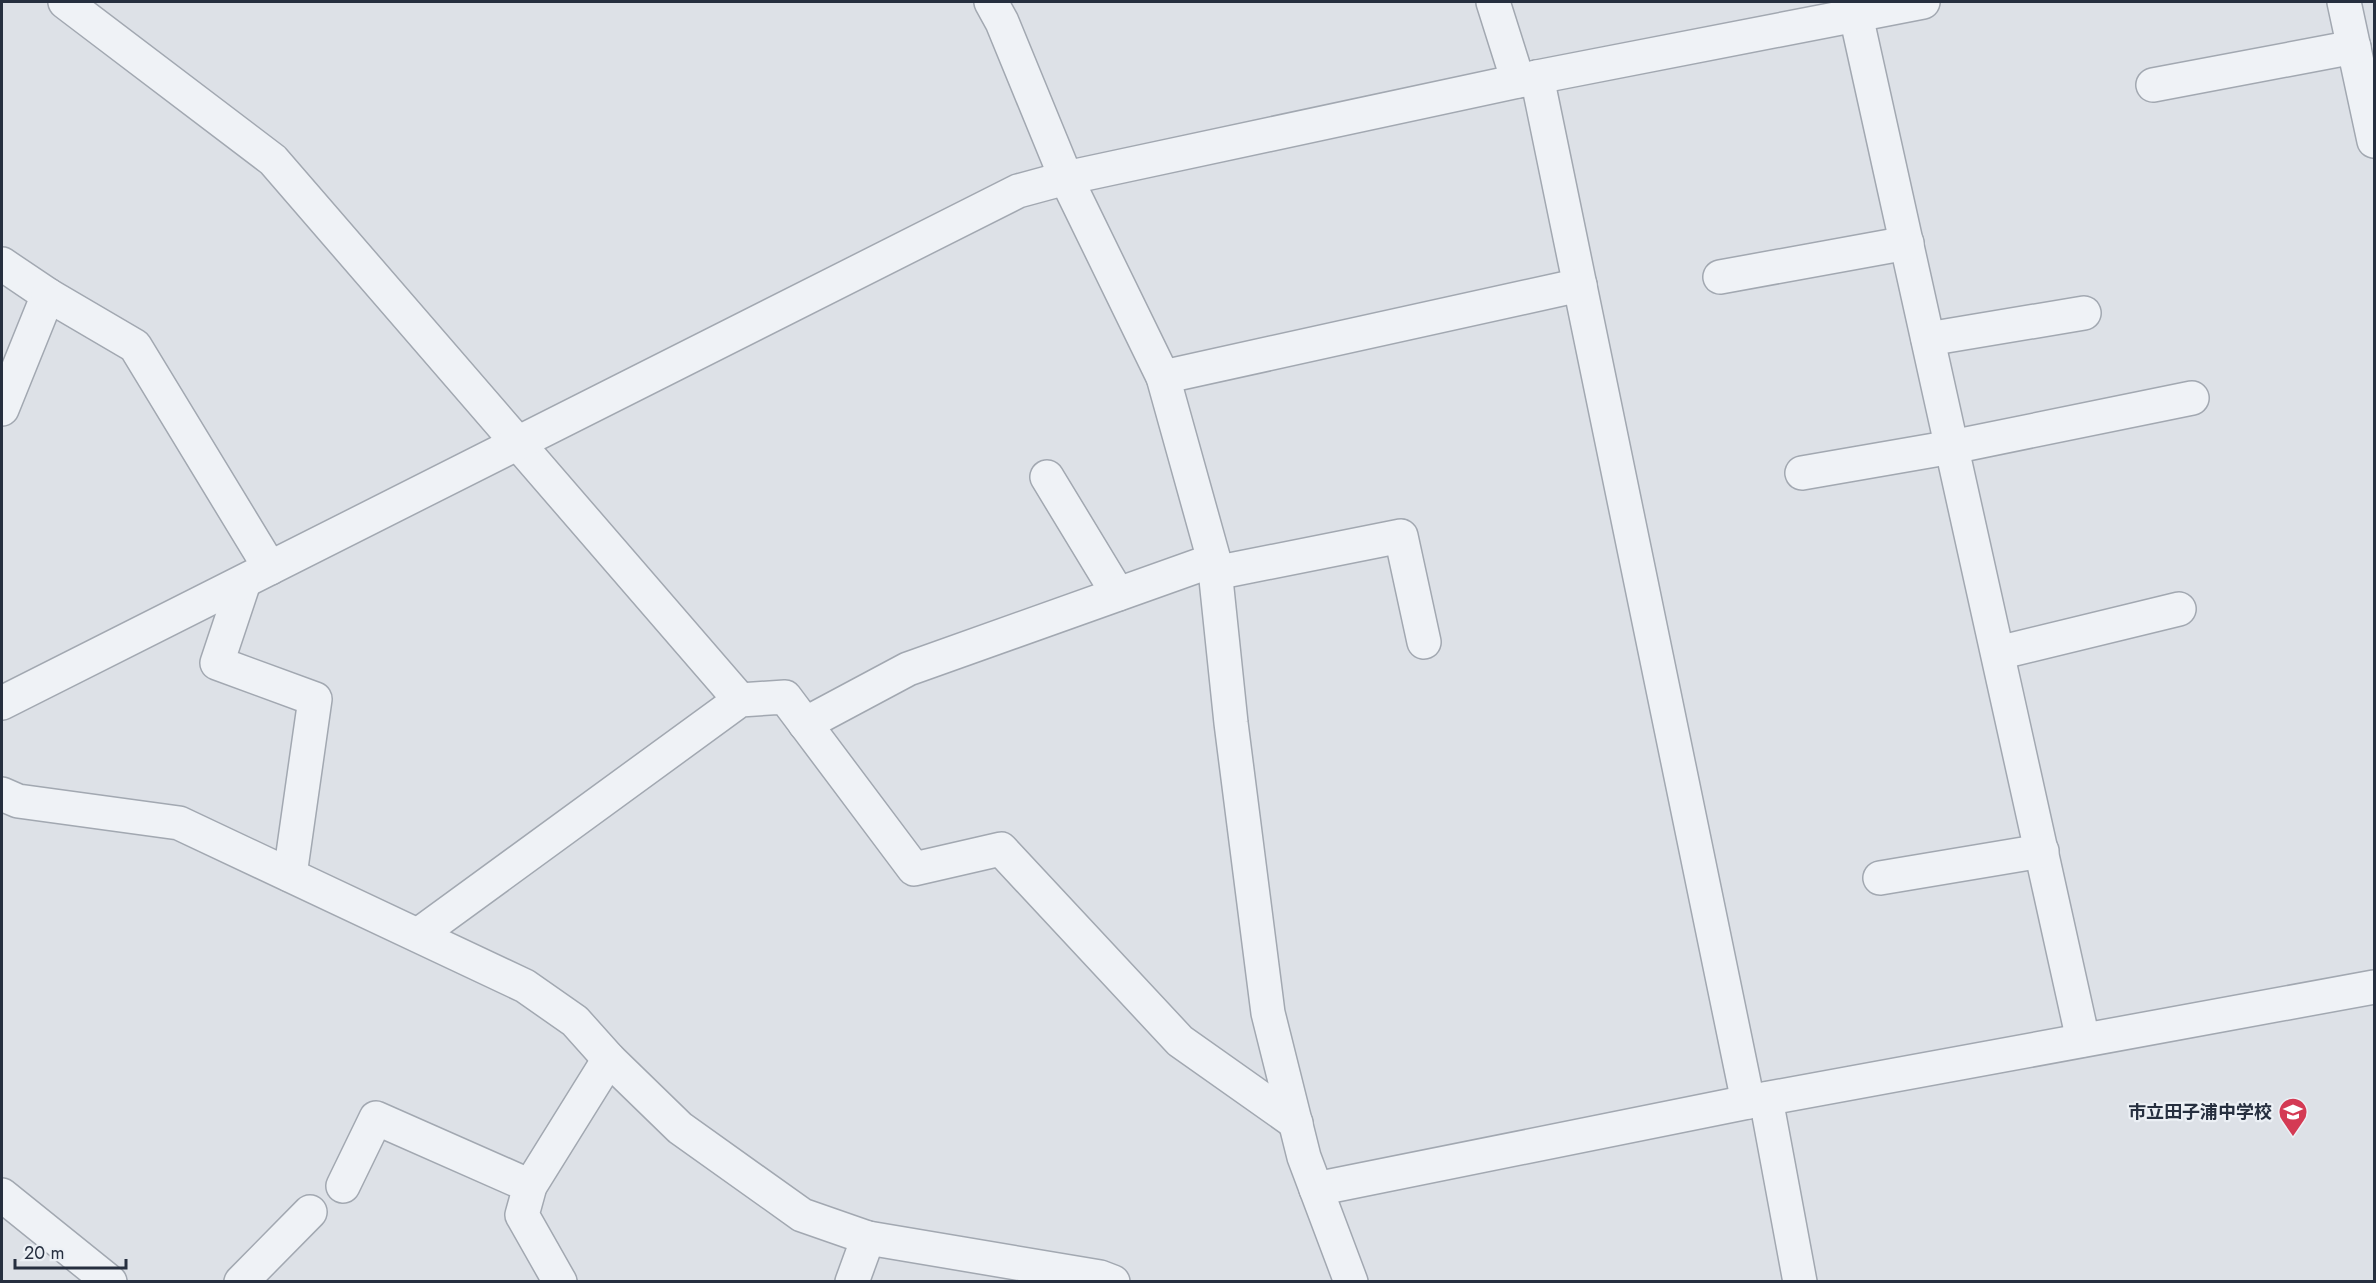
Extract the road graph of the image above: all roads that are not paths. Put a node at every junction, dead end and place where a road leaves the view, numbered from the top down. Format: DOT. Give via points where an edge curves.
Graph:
graph roads {
  1 [pos="65,2"];
  2 [pos="991,2"];
  3 [pos="1492,2"];
  4 [pos="1923,2"];
  5 [pos="2344,2"];
  6 [pos="1855,9"];
  7 [pos="2354,47"];
  8 [pos="1527,79"];
  9 [pos="2153,85"];
  10 [pos="2374,141"];
  11 [pos="1066,178"];
  12 [pos="1907,243"];
  13 [pos="2,264"];
  14 [pos="1720,276"];
  15 [pos="1580,285"];
  16 [pos="48,295"];
  17 [pos="2084,313"];
  18 [pos="1928,339"];
  19 [pos="1163,377"];
  20 [pos="2192,398"];
  21 [pos="2,409"];
  22 [pos="518,444"];
  23 [pos="1952,447"];
  24 [pos="1802,473"];
  25 [pos="1047,477"];
  26 [pos="1214,566"];
  27 [pos="257,575"];
  28 [pos="1118,594"];
  29 [pos="2179,609"];
  30 [pos="1424,642"];
  31 [pos="1998,653"];
  32 [pos="741,700"];
  33 [pos="2,704"];
  34 [pos="805,724"];
  35 [pos="2,794"];
  36 [pos="2042,851"];
  37 [pos="290,875"];
  38 [pos="1880,878"];
  39 [pos="418,935"];
  40 [pos="2374,987"];
  41 [pos="2083,1040"];
  42 [pos="609,1059"];
  43 [pos="1757,1100"];
  44 [pos="1296,1123"];
  45 [pos="343,1186"];
  46 [pos="530,1186"];
  47 [pos="1316,1189"];
  48 [pos="2,1195"];
  49 [pos="310,1212"];
  50 [pos="868,1238"];
  51 [pos="110,1281"];
  52 [pos="241,1281"];
  53 [pos="560,1281"];
  54 [pos="852,1281"];
  55 [pos="1113,1281"];
  56 [pos="1351,1281"];
  57 [pos="1800,1281"];
  1 -- 22 [label="street" via="273,160"];
  2 -- 11 [label="street"];
  3 -- 8 [label="street"];
  4 -- 6 [label="street"];
  5 -- 7 [label="street"];
  6 -- 8 [label="street"];
  6 -- 12 [label="street"];
  7 -- 9 [label="street"];
  7 -- 10 [label="street"];
  8 -- 11 [label="street"];
  8 -- 15 [label="street"];
  11 -- 19 [label="street"];
  11 -- 22 [label="street" via="1018,190"];
  12 -- 14 [label="street"];
  12 -- 18 [label="street"];
  13 -- 16 [label="street"];
  15 -- 19 [label="street"];
  15 -- 43 [label="street"];
  16 -- 21 [label="street"];
  16 -- 27 [label="street" via="135,346"];
  17 -- 18 [label="street"];
  18 -- 23 [label="street"];
  19 -- 26 [label="street"];
  20 -- 23 [label="street"];
  22 -- 27 [label="street"];
  22 -- 32 [label="street"];
  23 -- 24 [label="street"];
  23 -- 31 [label="street"];
  25 -- 28 [label="street"];
  26 -- 28 [label="street"];
  26 -- 30 [label="street" via="1401,536"];
  26 -- 44 [label="street" via="1268,1013"];
  27 -- 33 [label="street"];
  27 -- 37 [label="street" via="217,663 315,699"];
  28 -- 34 [label="street" via="908,669"];
  29 -- 31 [label="street"];
  31 -- 36 [label="street"];
  32 -- 34 [label="street" via="786,697"];
  32 -- 39 [label="street"];
  34 -- 44 [label="street" via="914,869 1001,849 1180,1041"];
  35 -- 37 [label="street" via="18,801 179,823"];
  36 -- 38 [label="street"];
  36 -- 41 [label="street"];
  37 -- 39 [label="street"];
  39 -- 42 [label="street" via="525,986 575,1021"];
  40 -- 41 [label="street"];
  41 -- 43 [label="street"];
  42 -- 46 [label="street"];
  42 -- 50 [label="street" via="680,1128 802,1215"];
  43 -- 47 [label="street"];
  43 -- 57 [label="street"];
  44 -- 47 [label="street"];
  45 -- 46 [label="street" via="376,1118"];
  46 -- 53 [label="street" via="522,1215"];
  47 -- 56 [label="street"];
  48 -- 51 [label="street"];
  49 -- 52 [label="street"];
  50 -- 54 [label="street"];
  50 -- 55 [label="street"];
}
